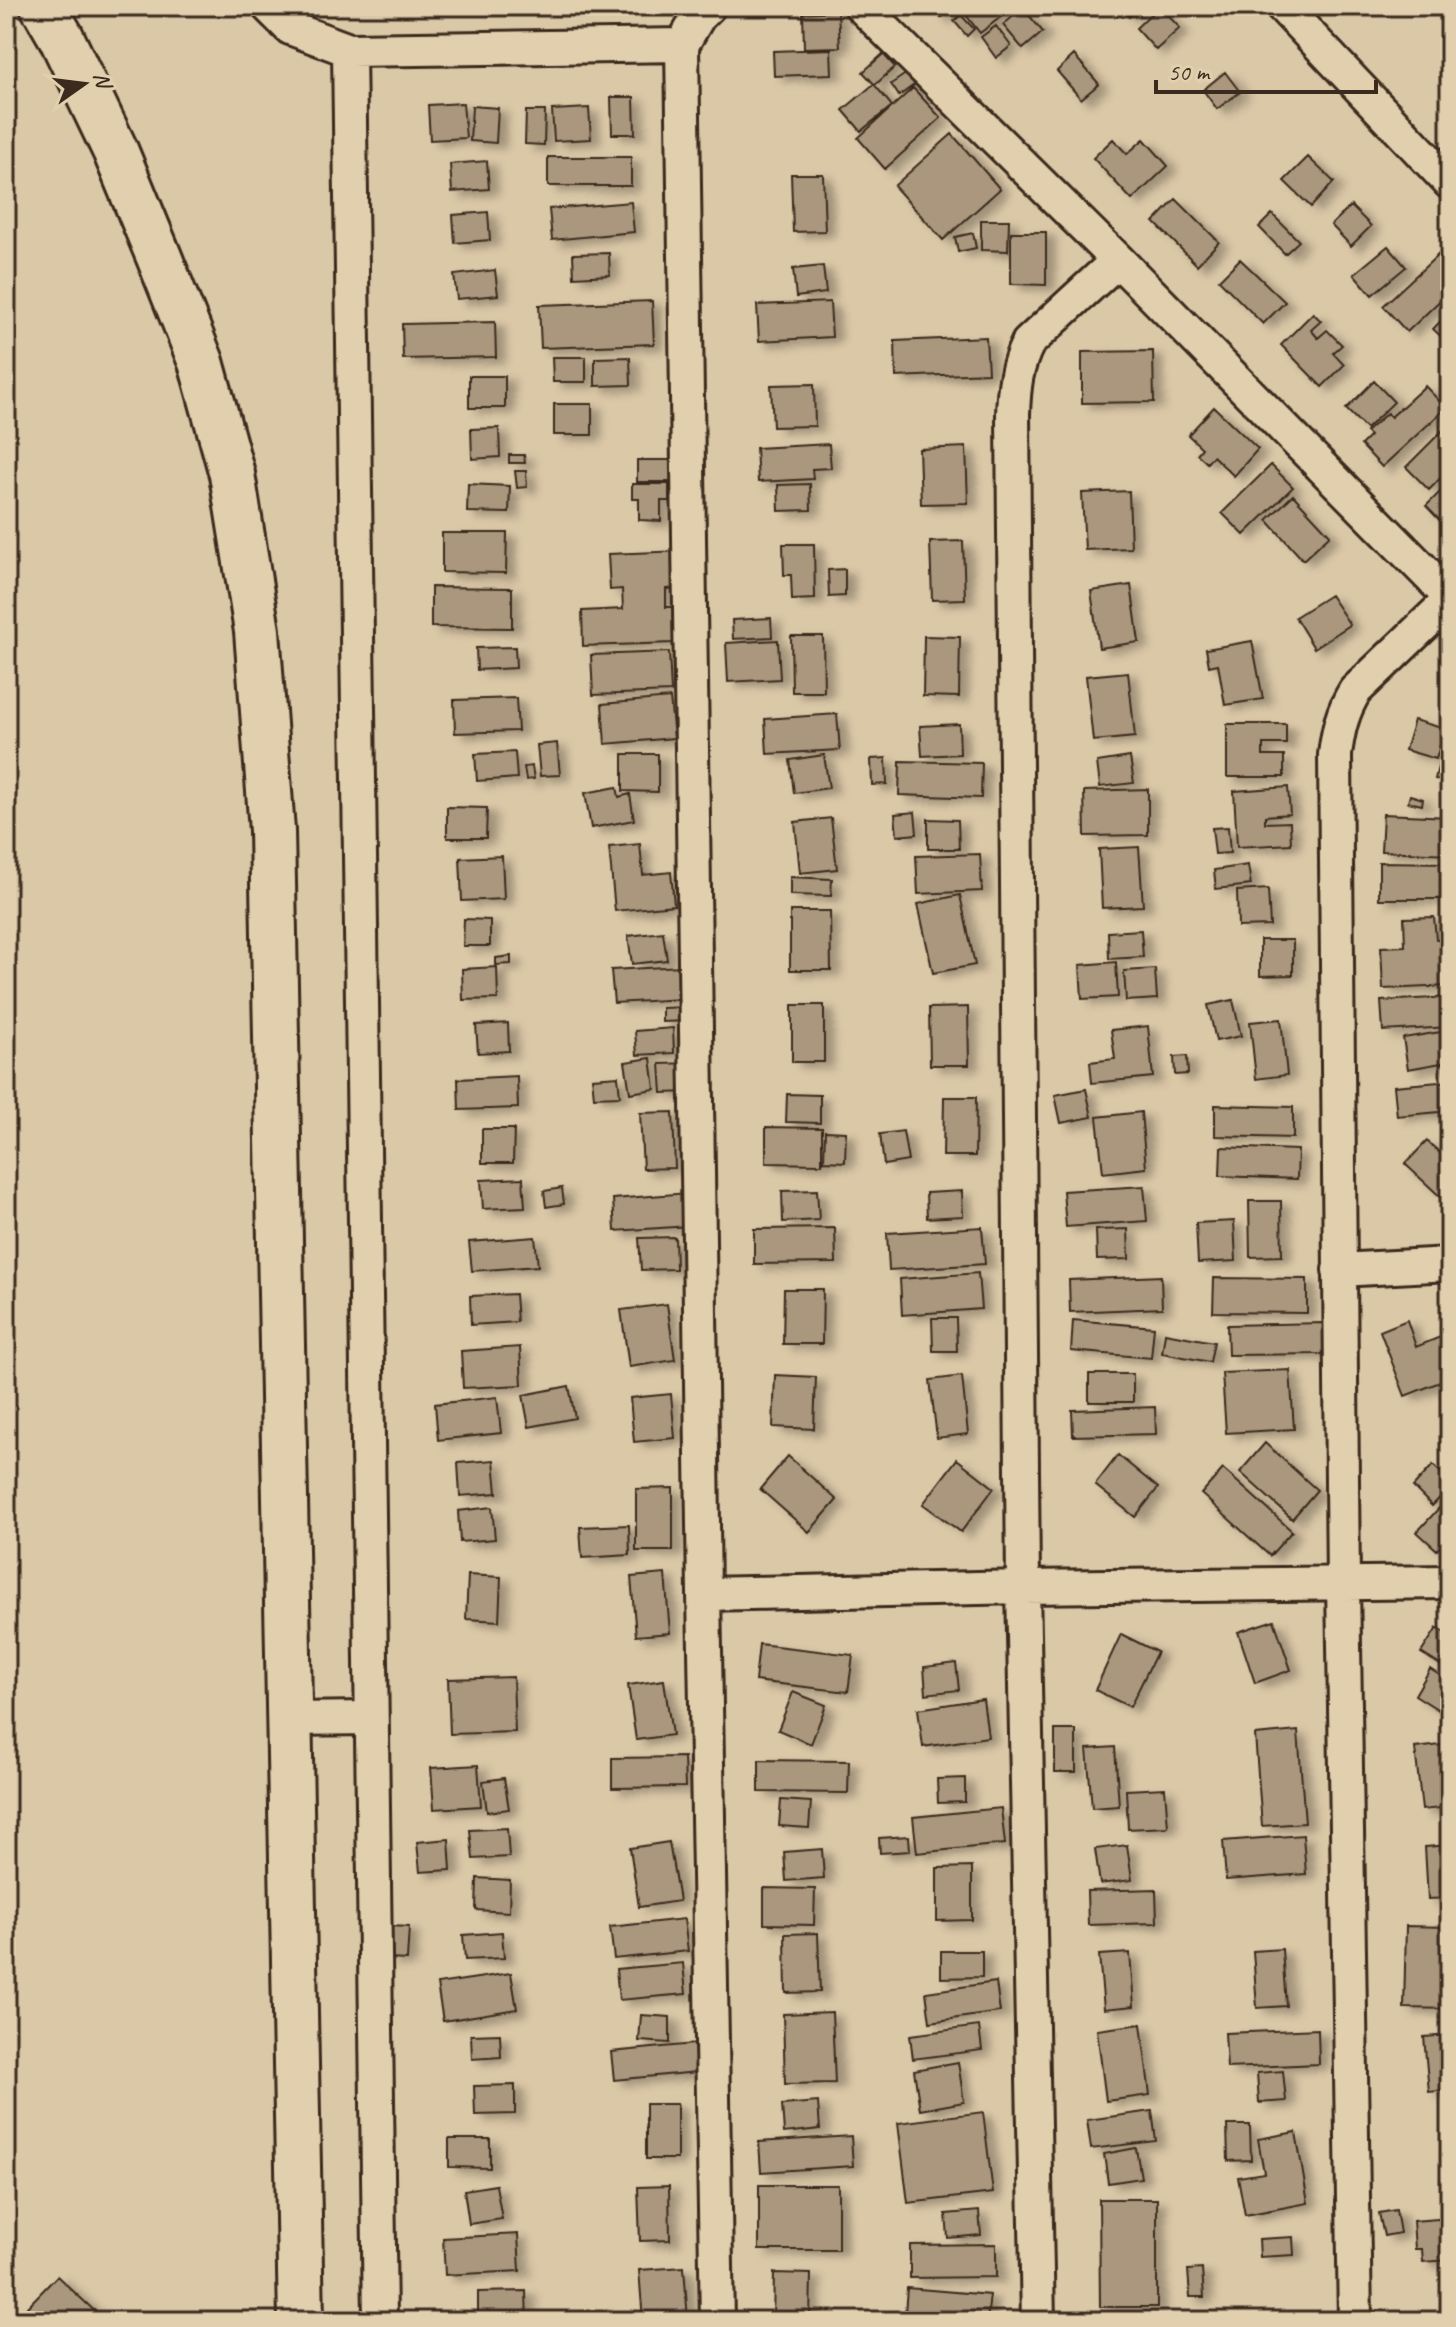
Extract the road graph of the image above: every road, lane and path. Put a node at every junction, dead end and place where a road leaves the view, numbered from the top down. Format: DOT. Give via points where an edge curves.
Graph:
graph roads {
  1 [pos="43,6"];
  2 [pos="268,6"];
  3 [pos="709,6"];
  4 [pos="861,6"];
  5 [pos="1282,6"];
  6 [pos="682,45"];
  7 [pos="349,50"];
  8 [pos="1450,183"];
  9 [pos="1118,260"];
  10 [pos="1450,598"];
  11 [pos="1450,1264"];
  12 [pos="1339,1270"];
  13 [pos="1450,1582"];
  14 [pos="1343,1584"];
  15 [pos="1023,1587"];
  16 [pos="704,1594"];
  17 [pos="371,1718"];
  18 [pos="289,1719"];
  19 [pos="301,2321"];
  20 [pos="380,2321"];
  21 [pos="717,2321"];
  22 [pos="1038,2321"];
  23 [pos="1355,2321"];
  1 -- 18 [label="main road" via="115,150 201,362 232,474 257,631 272,831"];
  2 -- 7 [label="street" via="290,28"];
  3 -- 6 [label="street"];
  4 -- 9 [label="street"];
  5 -- 8 [label="street"];
  6 -- 7 [label="street"];
  6 -- 16 [label="street"];
  7 -- 17 [label="street"];
  9 -- 10 [label="street"];
  9 -- 15 [label="street" via="1028,343 1015,377"];
  10 -- 12 [label="street" via="1355,691 1340,722 1335,755"];
  11 -- 12 [label="street"];
  12 -- 14 [label="street"];
  13 -- 14 [label="street"];
  14 -- 15 [label="street"];
  14 -- 23 [label="street"];
  15 -- 16 [label="street"];
  15 -- 22 [label="street"];
  16 -- 21 [label="street"];
  17 -- 18 [label="street"];
  17 -- 20 [label="street"];
  18 -- 19 [label="main road"];
}
